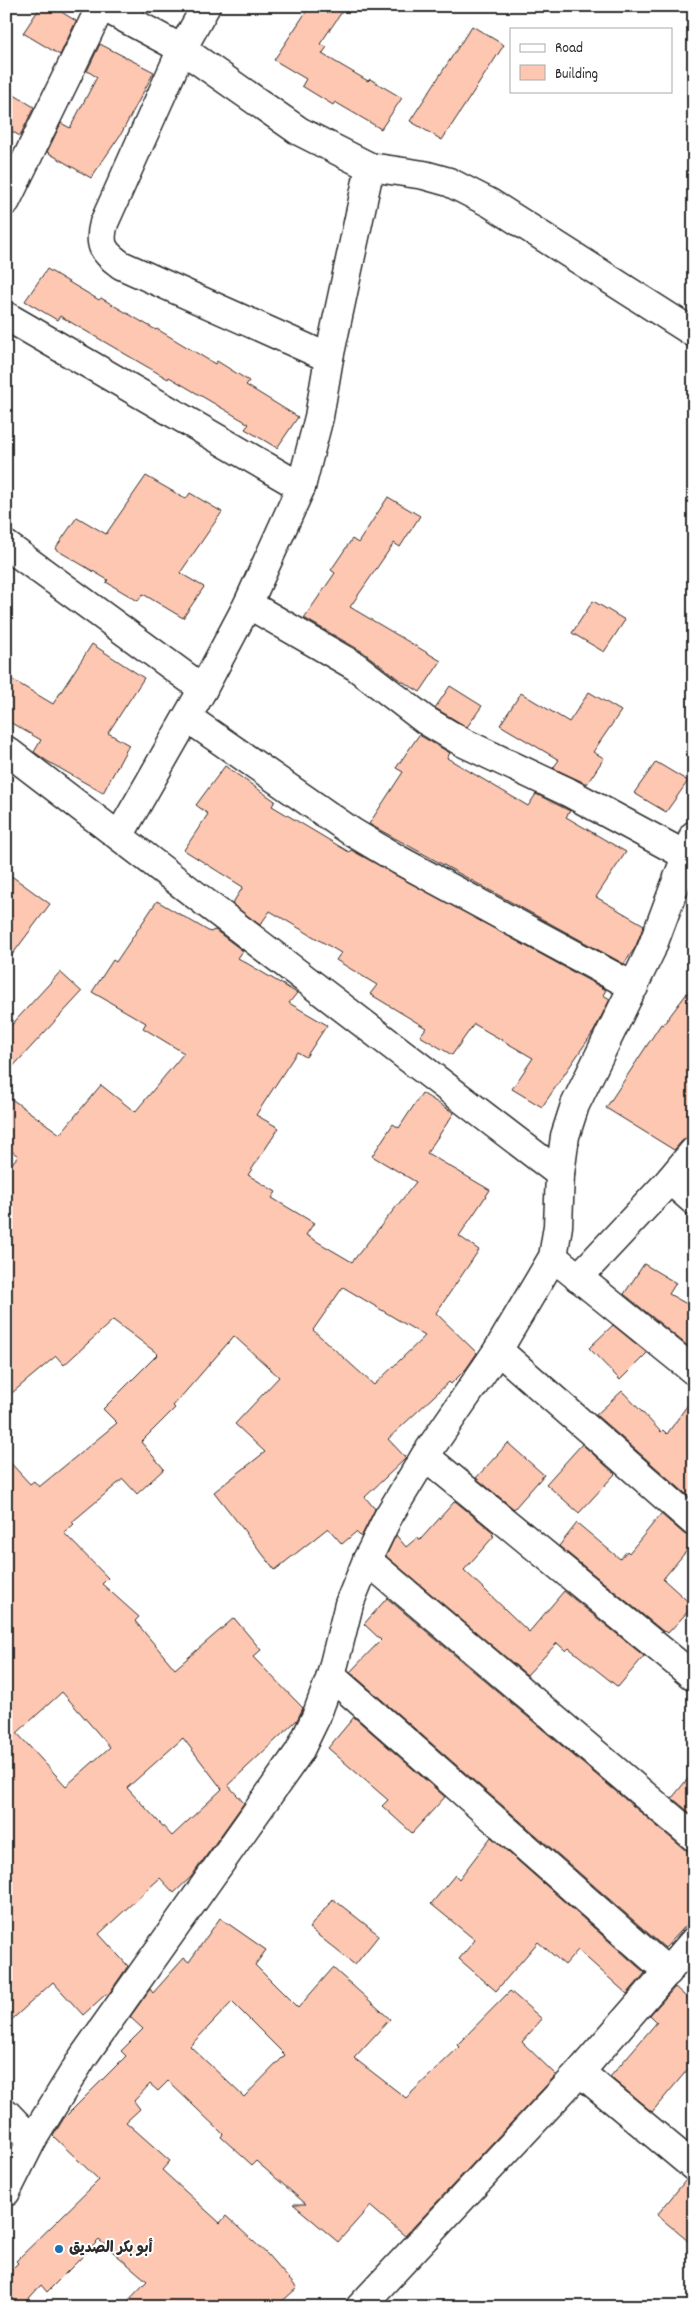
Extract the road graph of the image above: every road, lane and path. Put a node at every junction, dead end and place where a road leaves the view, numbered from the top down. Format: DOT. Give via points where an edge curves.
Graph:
graph roads {
  1 [pos="102,6"];
  2 [pos="206,6"];
  3 [pos="182,49"];
  4 [pos="370,167"];
  5 [pos="8,189"];
  6 [pos="6,316"];
  7 [pos="694,333"];
  8 [pos="329,358"];
  9 [pos="301,487"];
  10 [pos="6,545"];
  11 [pos="248,604"];
  12 [pos="203,689"];
  13 [pos="188,718"];
  14 [pos="6,750"];
  15 [pos="119,836"];
  16 [pos="689,845"];
  17 [pos="634,987"];
  18 [pos="694,1151"];
  19 [pos="560,1174"];
  20 [pos="670,1180"];
  21 [pos="694,1201"];
  22 [pos="552,1257"];
  23 [pos="578,1278"];
  24 [pos="498,1350"];
  25 [pos="694,1371"];
  26 [pos="424,1456"];
  27 [pos="694,1522"];
  28 [pos="367,1560"];
  29 [pos="331,1676"];
  30 [pos="694,1677"];
  31 [pos="694,1837"];
  32 [pos="694,1941"];
  33 [pos="668,1972"];
  34 [pos="580,2072"];
  35 [pos="6,2113"];
  36 [pos="32,2140"];
  37 [pos="694,2167"];
  38 [pos="6,2192"];
  39 [pos="360,2307"];
  1 -- 3 [label="street"];
  1 -- 5 [label="street"];
  2 -- 3 [label="street"];
  3 -- 4 [label="street" via="299,132"];
  3 -- 8 [label="street" via="104,223 102,244 108,255 121,265"];
  4 -- 7 [label="street" via="449,182 490,203"];
  4 -- 8 [label="street"];
  6 -- 9 [label="street"];
  8 -- 9 [label="street" via="319,417"];
  9 -- 11 [label="street"];
  10 -- 12 [label="street"];
  11 -- 12 [label="street"];
  11 -- 16 [label="street" via="355,666 425,720 462,742"];
  12 -- 13 [label="street"];
  13 -- 15 [label="street"];
  13 -- 17 [label="street" via="352,832"];
  14 -- 15 [label="street"];
  15 -- 19 [label="street"];
  16 -- 17 [label="street"];
  17 -- 19 [label="street" via="575,1105 565,1136"];
  18 -- 20 [label="street"];
  19 -- 22 [label="street" via="558,1226"];
  20 -- 21 [label="street"];
  20 -- 23 [label="street"];
  22 -- 23 [label="street"];
  22 -- 24 [label="street"];
  23 -- 25 [label="street"];
  24 -- 26 [label="street"];
  24 -- 27 [label="street"];
  26 -- 28 [label="street"];
  26 -- 30 [label="street"];
  28 -- 29 [label="street" via="349,1604"];
  28 -- 31 [label="street"];
  29 -- 33 [label="street"];
  29 -- 36 [label="street" via="299,1752 83,2057"];
  32 -- 33 [label="street"];
  33 -- 34 [label="street"];
  34 -- 37 [label="street"];
  34 -- 39 [label="street"];
  35 -- 36 [label="street"];
  36 -- 38 [label="street"];
}
